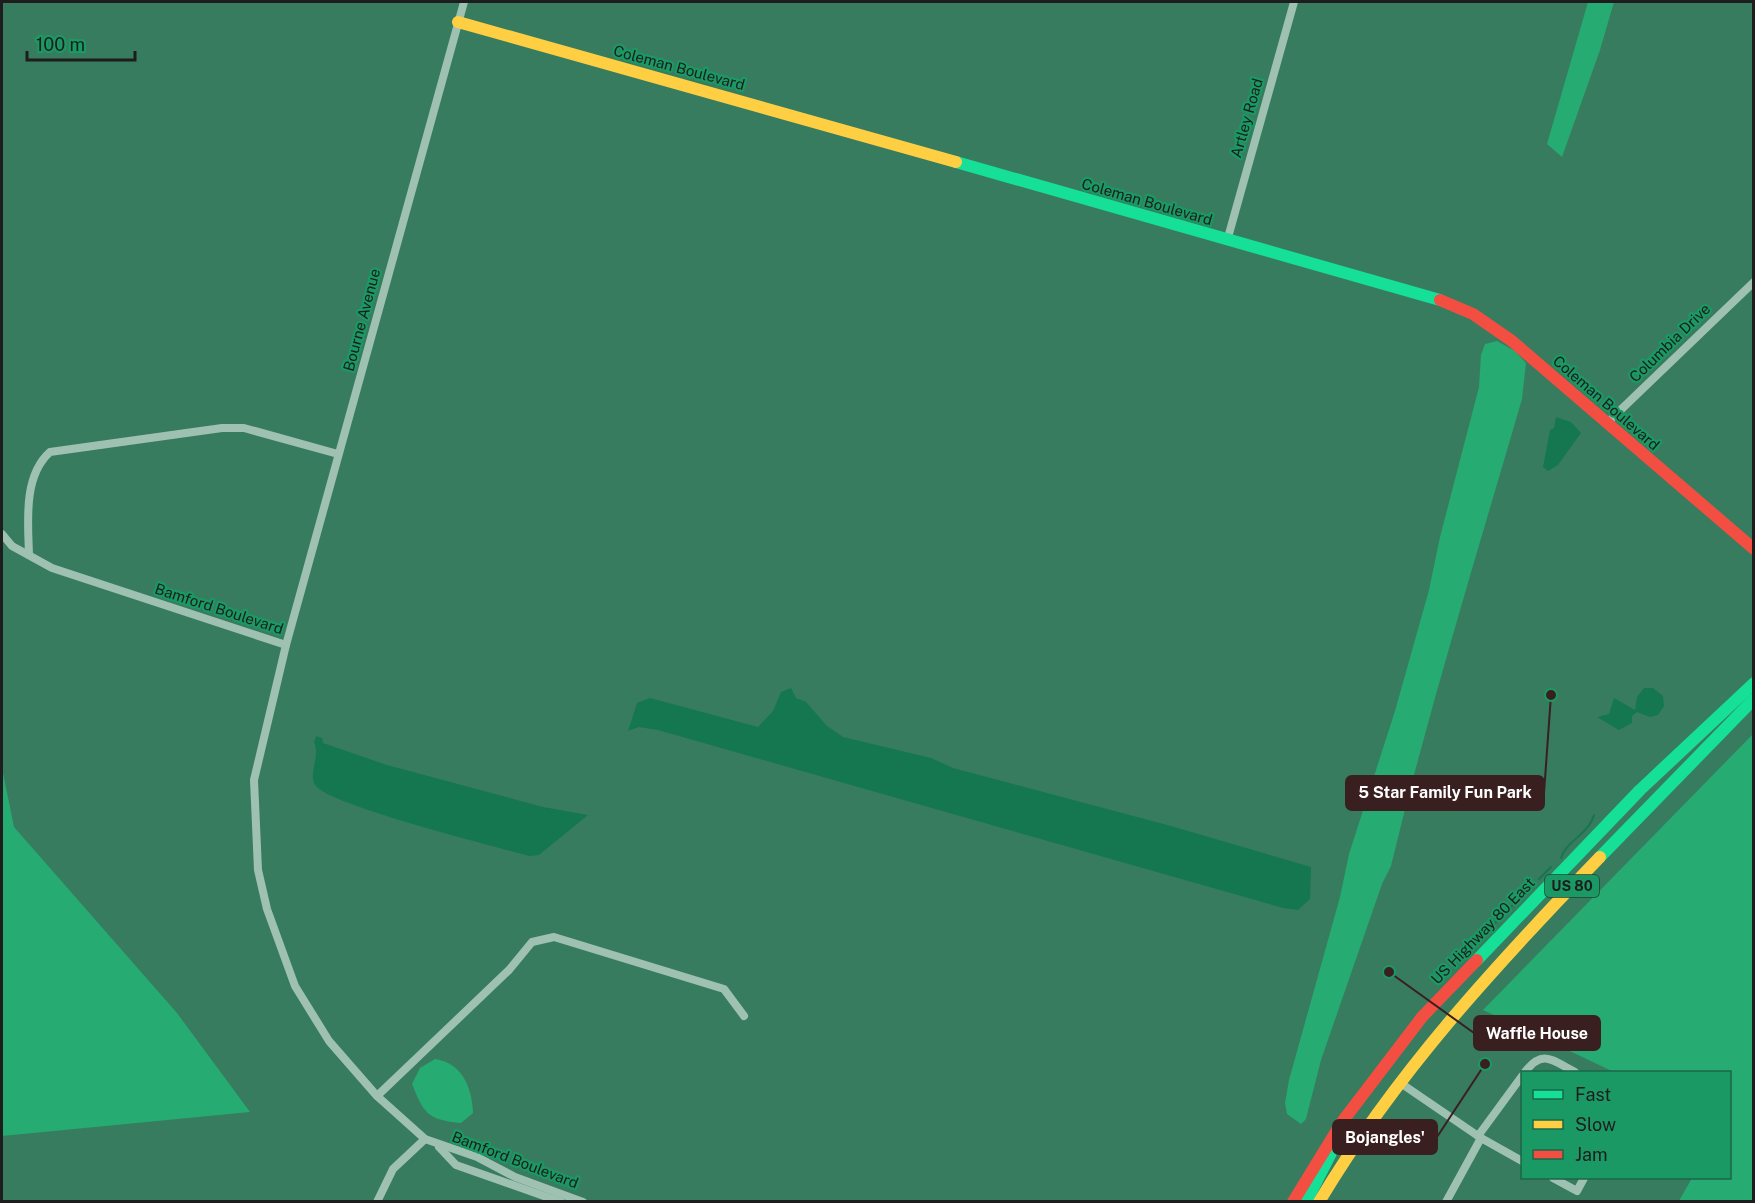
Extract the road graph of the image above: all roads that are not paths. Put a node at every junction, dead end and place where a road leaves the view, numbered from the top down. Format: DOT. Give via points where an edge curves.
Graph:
graph roads {
  1 [pos="464,2"];
  2 [pos="1294,2"];
  3 [pos="458,22"];
  4 [pos="1227,241"];
  5 [pos="1754,282"];
  6 [pos="1606,424"];
  7 [pos="338,454"];
  8 [pos="2,534"];
  9 [pos="1754,549"];
  10 [pos="29,555"];
  11 [pos="286,645"];
  12 [pos="1754,683"];
  13 [pos="1754,699"];
  14 [pos="744,1016"];
  15 [pos="1526,1071"];
  16 [pos="1573,1071"];
  17 [pos="1521,1078"];
  18 [pos="1399,1082"];
  19 [pos="377,1096"];
  20 [pos="1353,1108"];
  21 [pos="1480,1137"];
  22 [pos="425,1139"];
  23 [pos="436,1144"];
  24 [pos="1521,1160"];
  25 [pos="1555,1179"];
  26 [pos="1583,1179"];
  27 [pos="377,1202"];
  28 [pos="561,1202"];
  29 [pos="583,1202"];
  30 [pos="1293,1202"];
  31 [pos="1306,1202"];
  32 [pos="1320,1202"];
  33 [pos="1446,1202"];
  1 -- 3 [label="street, Bourne Avenue"];
  2 -- 4 [label="street, Artley Road"];
  3 -- 4 [label="main road, Coleman Boulevard"];
  3 -- 7 [label="street, Bourne Avenue"];
  4 -- 6 [label="main road, Coleman Boulevard" via="1459,306 1495,328"];
  5 -- 6 [label="street, Columbia Drive"];
  6 -- 9 [label="main road, Coleman Boulevard"];
  7 -- 10 [label="street" via="244,428 51,452 42,459 33,480"];
  7 -- 11 [label="street, Bourne Avenue"];
  8 -- 10 [label="street, Bamford Boulevard" via="12,546"];
  10 -- 11 [label="street, Bamford Boulevard" via="103,587"];
  11 -- 19 [label="street, Bamford Boulevard" via="254,780 258,870 267,909 295,986 329,1041"];
  12 -- 20 [label="main road, US Highway 80 East / US 80" via="1640,790 1479,955 1422,1017"];
  13 -- 18 [label="main road, US 80" via="1512,951 1441,1028"];
  14 -- 19 [label="street" via="724,989 555,937 542,938 532,942 509,970"];
  15 -- 16 [label="street" via="1541,1057"];
  17 -- 21 [label="street"];
  18 -- 21 [label="street"];
  18 -- 32 [label="main road, US 80" via="1350,1150"];
  19 -- 22 [label="street, Bamford Boulevard"];
  20 -- 30 [label="main road, US Highway 80 East / US 80"];
  20 -- 31 [label="main road"];
  21 -- 24 [label="street"];
  21 -- 33 [label="street"];
  22 -- 23 [label="street, Bamford Boulevard"];
  22 -- 27 [label="street" via="393,1169"];
  23 -- 28 [label="street, Bamford Boulevard" via="456,1165"];
  23 -- 29 [label="street, Bamford Boulevard"];
  25 -- 26 [label="street" via="1577,1191"];
}
